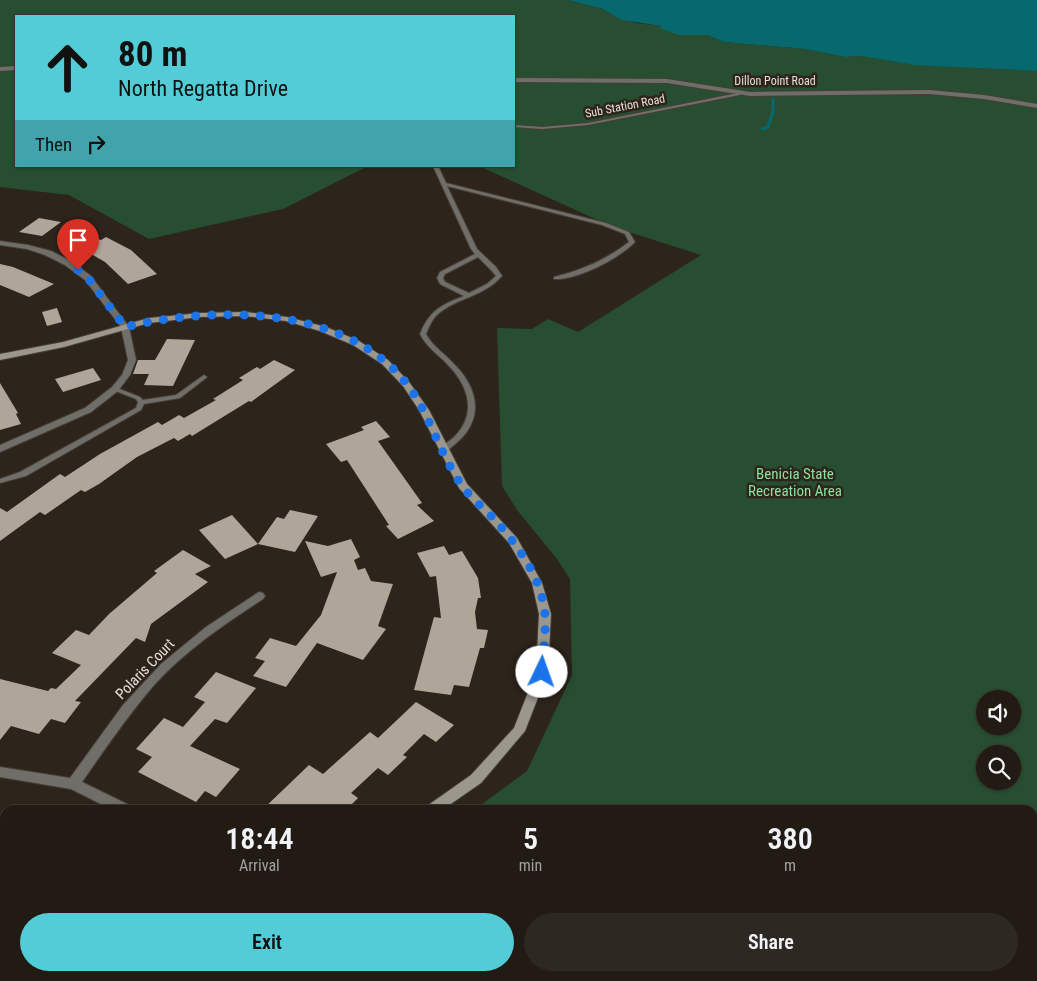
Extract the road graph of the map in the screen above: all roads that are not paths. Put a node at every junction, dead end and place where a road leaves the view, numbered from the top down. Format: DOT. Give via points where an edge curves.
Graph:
graph roads {
  1 [pos="15,68"];
  2 [pos="0,69"];
  3 [pos="515,80"];
  4 [pos="738,94"];
  5 [pos="1037,106"];
  6 [pos="515,126"];
  7 [pos="436,167"];
  8 [pos="444,184"];
  9 [pos="0,242"];
  10 [pos="478,255"];
  11 [pos="556,278"];
  12 [pos="470,296"];
  13 [pos="125,327"];
  14 [pos="0,357"];
  15 [pos="204,377"];
  16 [pos="115,389"];
  17 [pos="141,402"];
  18 [pos="0,449"];
  19 [pos="443,450"];
  20 [pos="0,481"];
  21 [pos="259,596"];
  22 [pos="0,772"];
  23 [pos="73,784"];
  24 [pos="116,805"];
  25 [pos="439,805"];
  1 -- 2 [label="street"];
  3 -- 4 [label="street, Dillon Point Road" via="667,81"];
  4 -- 5 [label="street, Dillon Point Road" via="929,92"];
  4 -- 6 [label="lane, Sub Station Road" via="588,124 542,128"];
  7 -- 8 [label="lane"];
  8 -- 10 [label="lane"];
  8 -- 11 [label="lane" via="604,224 627,233 632,242 599,265 578,274"];
  9 -- 13 [label="street" via="28,247 68,263 88,278"];
  10 -- 12 [label="lane" via="499,276 492,284"];
  10 -- 12 [label="lane" via="442,273 440,278"];
  12 -- 19 [label="lane" via="437,311 426,322 423,334 428,346 462,376 474,402 471,419 463,433"];
  13 -- 14 [label="street"];
  13 -- 16 [label="street" via="132,360"];
  13 -- 19 [label="street" via="200,315 245,314 287,319 323,329 356,343 385,362 424,410"];
  15 -- 17 [label="lane" via="178,397"];
  16 -- 17 [label="lane"];
  16 -- 18 [label="street" via="88,410"];
  17 -- 20 [label="lane" via="139,408 116,422 23,474"];
  19 -- 25 [label="street" via="463,486 513,541 537,582 545,614 542,672 519,731 476,779"];
  21 -- 23 [label="street, Polaris Court" via="212,627 164,668 127,710"];
  22 -- 23 [label="street"];
  23 -- 24 [label="street"];
}
